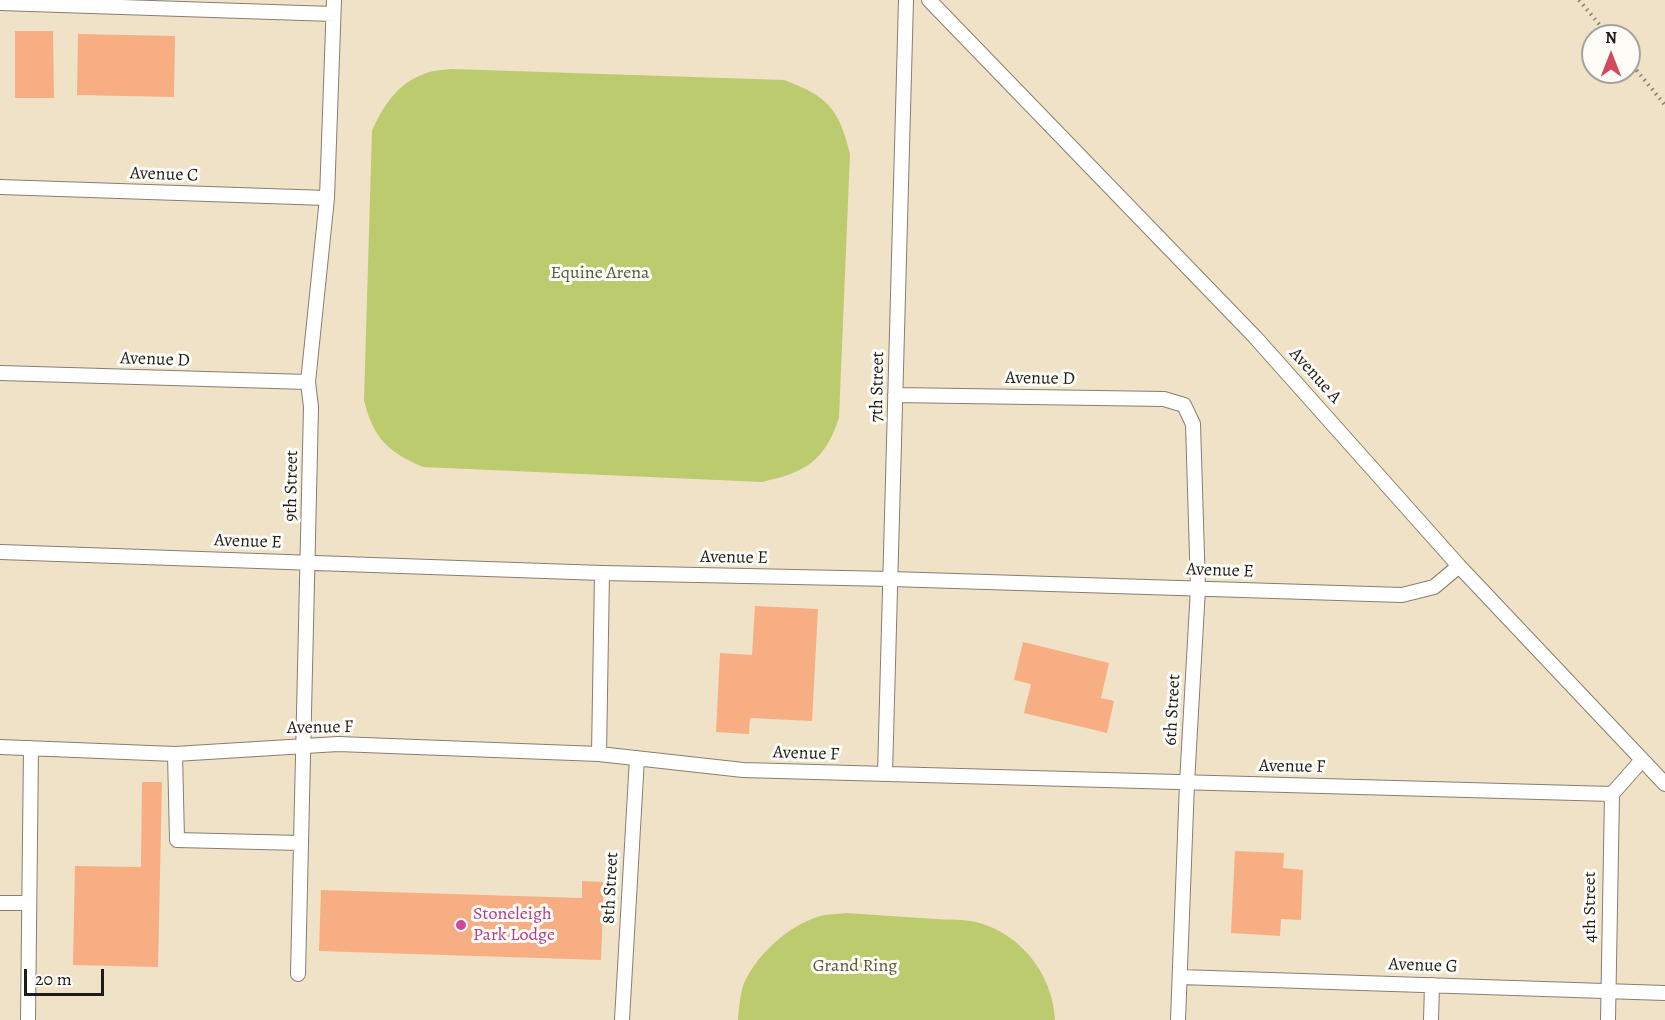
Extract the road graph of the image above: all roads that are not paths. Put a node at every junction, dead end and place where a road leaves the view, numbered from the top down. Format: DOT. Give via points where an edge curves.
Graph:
graph roads {
  1 [pos="334,0"];
  2 [pos="906,0"];
  3 [pos="929,0"];
  4 [pos="0,3"];
  5 [pos="333,14"];
  6 [pos="0,187"];
  7 [pos="327,198"];
  8 [pos="0,373"];
  9 [pos="308,382"];
  10 [pos="895,395"];
  11 [pos="1184,405"];
  12 [pos="0,552"];
  13 [pos="309,562"];
  14 [pos="1459,567"];
  15 [pos="602,573"];
  16 [pos="891,579"];
  17 [pos="1198,588"];
  18 [pos="304,746"];
  19 [pos="0,747"];
  20 [pos="31,748"];
  21 [pos="175,754"];
  22 [pos="599,754"];
  23 [pos="637,759"];
  24 [pos="1642,760"];
  25 [pos="885,774"];
  26 [pos="1187,783"];
  27 [pos="1665,784"];
  28 [pos="1612,794"];
  29 [pos="301,843"];
  30 [pos="0,903"];
  31 [pos="29,903"];
  32 [pos="298,974"];
  33 [pos="1180,977"];
  34 [pos="1432,985"];
  35 [pos="1609,991"];
  36 [pos="1665,993"];
  37 [pos="28,1020"];
  38 [pos="622,1020"];
  39 [pos="1178,1020"];
  40 [pos="1431,1020"];
  41 [pos="1608,1020"];
  1 -- 5 [label="lane, 9th Street"];
  2 -- 10 [label="lane, 7th Street"];
  3 -- 14 [label="lane, Avenue A" via="1255,337"];
  4 -- 5 [label="lane"];
  5 -- 7 [label="lane, 9th Street"];
  6 -- 7 [label="lane, Avenue C"];
  7 -- 9 [label="lane, 9th Street"];
  8 -- 9 [label="lane, Avenue D"];
  9 -- 13 [label="lane, 9th Street"];
  10 -- 11 [label="lane, Avenue D" via="1164,399"];
  10 -- 16 [label="lane, 7th Street"];
  11 -- 17 [label="lane, 6th Street" via="1193,424"];
  12 -- 13 [label="lane, Avenue E"];
  13 -- 15 [label="lane, Avenue E"];
  13 -- 18 [label="lane, 9th Street"];
  14 -- 17 [label="lane, Avenue E" via="1434,587 1402,595"];
  14 -- 24 [label="lane, Avenue A"];
  15 -- 16 [label="lane, Avenue E"];
  15 -- 22 [label="lane"];
  16 -- 17 [label="lane, Avenue E"];
  16 -- 25 [label="lane, 7th Street"];
  17 -- 26 [label="lane, 6th Street"];
  18 -- 21 [label="lane, Avenue F"];
  18 -- 22 [label="lane, Avenue F"];
  18 -- 29 [label="lane, 9th Street"];
  19 -- 20 [label="lane, Avenue F"];
  20 -- 21 [label="lane, Avenue F"];
  20 -- 31 [label="lane"];
  21 -- 29 [label="lane" via="177,840"];
  22 -- 23 [label="lane, Avenue F"];
  23 -- 25 [label="lane, Avenue F" via="743,770"];
  23 -- 38 [label="lane, 8th Street"];
  24 -- 27 [label="lane, Avenue A"];
  24 -- 28 [label="lane"];
  25 -- 26 [label="lane, Avenue F"];
  26 -- 28 [label="lane, Avenue F"];
  26 -- 33 [label="lane, 6th Street"];
  28 -- 35 [label="lane, 4th Street"];
  29 -- 32 [label="lane, 9th Street"];
  30 -- 31 [label="lane"];
  31 -- 37 [label="lane"];
  33 -- 34 [label="lane, Avenue G"];
  33 -- 39 [label="lane, 6th Street"];
  34 -- 35 [label="lane, Avenue G"];
  34 -- 40 [label="lane"];
  35 -- 36 [label="lane, Avenue G"];
  35 -- 41 [label="lane, 4th Street"];
}
